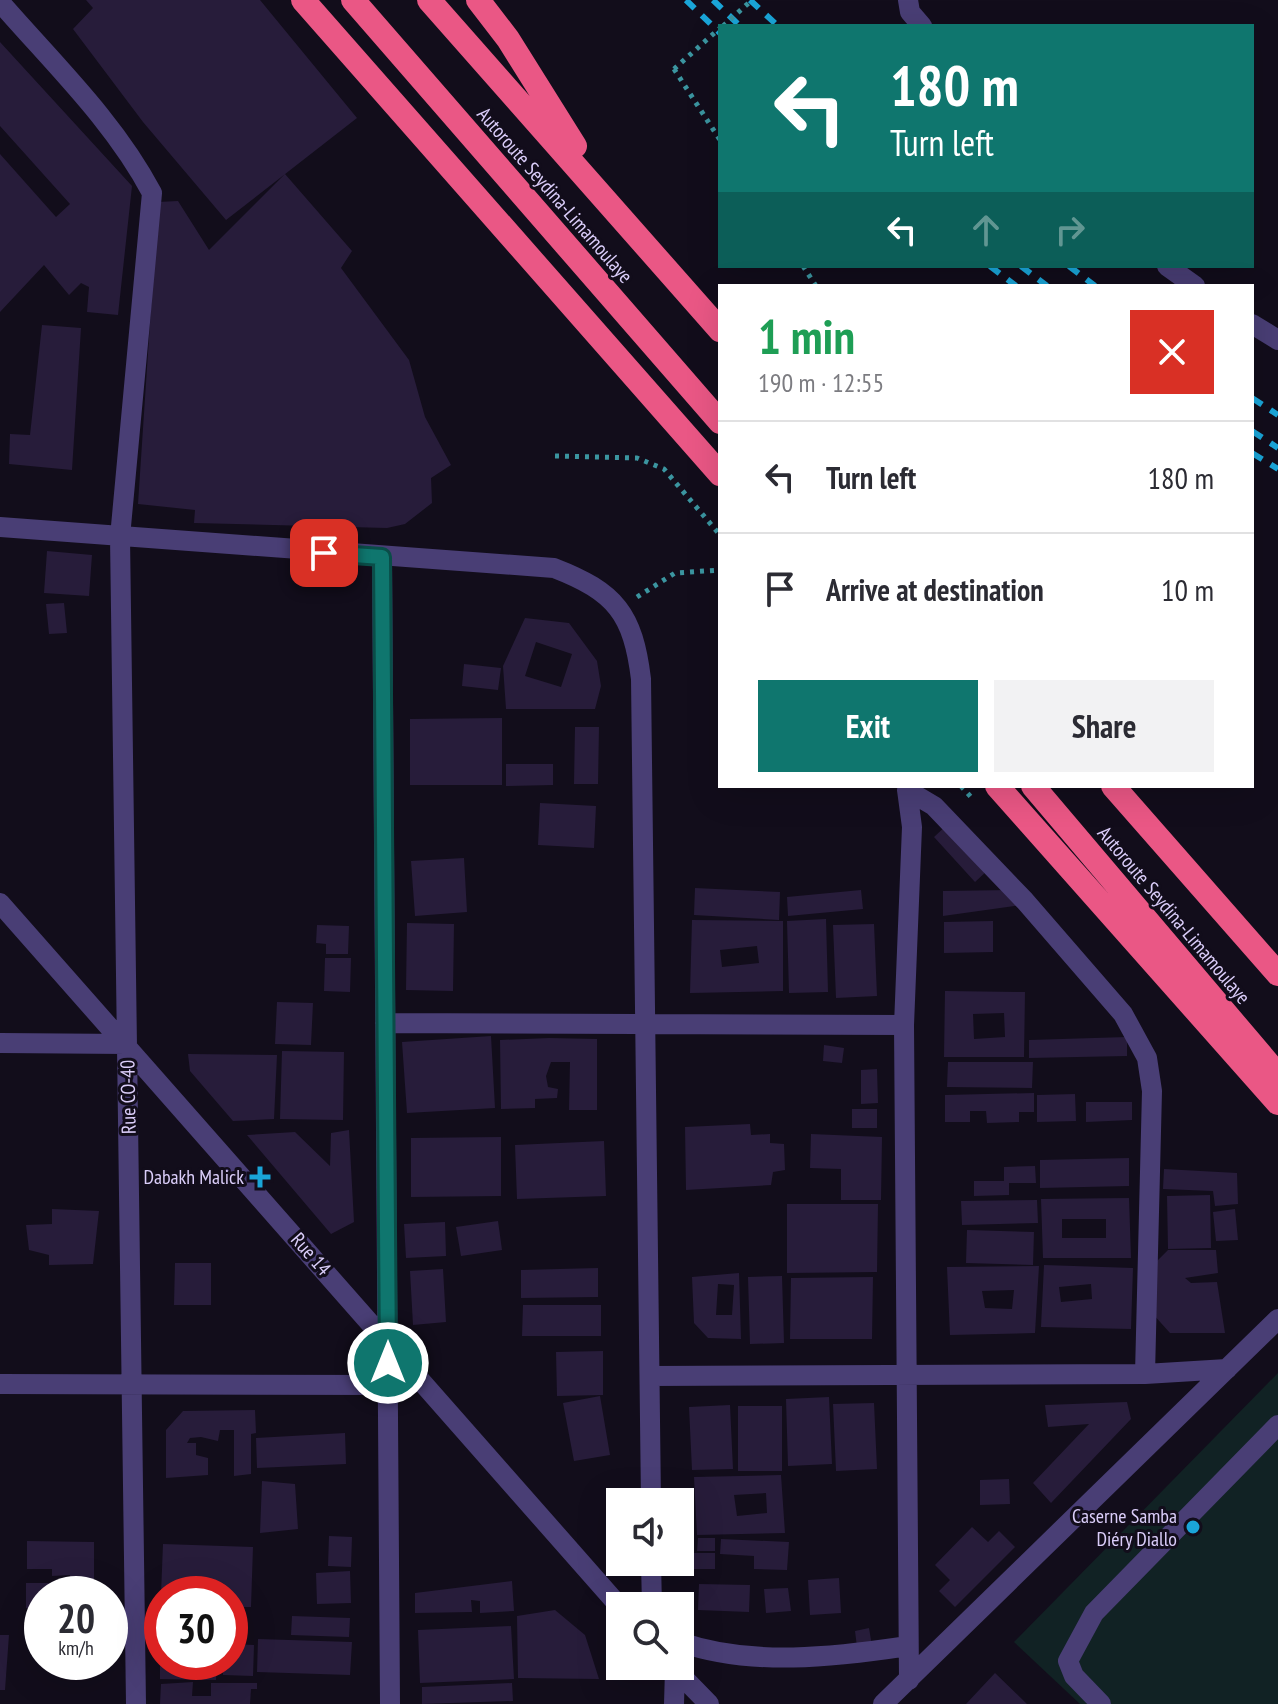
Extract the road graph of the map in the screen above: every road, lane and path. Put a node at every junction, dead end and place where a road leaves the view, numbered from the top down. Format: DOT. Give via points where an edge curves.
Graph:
graph roads {
  1 [pos="303,0"];
  2 [pos="353,0"];
  3 [pos="429,0"];
  4 [pos="478,0"];
  5 [pos="752,0"];
  6 [pos="908,0"];
  7 [pos="0,2"];
  8 [pos="724,24"];
  9 [pos="920,24"];
  10 [pos="718,30"];
  11 [pos="718,137"];
  12 [pos="613,205"];
  13 [pos="1170,268"];
  14 [pos="1192,284"];
  15 [pos="1254,325"];
  16 [pos="718,328"];
  17 [pos="1278,340"];
  18 [pos="718,420"];
  19 [pos="555,456"];
  20 [pos="718,472"];
  21 [pos="0,527"];
  22 [pos="718,533"];
  23 [pos="120,537"];
  24 [pos="382,557"];
  25 [pos="718,570"];
  26 [pos="619,608"];
  27 [pos="963,788"];
  28 [pos="999,788"];
  29 [pos="1035,788"];
  30 [pos="1115,788"];
  31 [pos="971,797"];
  32 [pos="0,903"];
  33 [pos="1278,974"];
  34 [pos="385,1023"];
  35 [pos="646,1024"];
  36 [pos="904,1025"];
  37 [pos="0,1043"];
  38 [pos="127,1044"];
  39 [pos="1278,1075"];
  40 [pos="1278,1103"];
  41 [pos="1278,1319"];
  42 [pos="387,1342"];
  43 [pos="1227,1369"];
  44 [pos="1145,1374"];
  45 [pos="907,1375"];
  46 [pos="650,1376"];
  47 [pos="0,1384"];
  48 [pos="132,1384"];
  49 [pos="388,1385"];
  50 [pos="1278,1425"];
  51 [pos="651,1488"];
  52 [pos="607,1592"];
  53 [pos="694,1646"];
  54 [pos="908,1646"];
  55 [pos="674,1680"];
  56 [pos="686,1680"];
  57 [pos="909,1680"];
  58 [pos="136,1704"];
  59 [pos="390,1704"];
  60 [pos="674,1704"];
  61 [pos="709,1704"];
  62 [pos="883,1704"];
  63 [pos="1101,1704"];
  1 -- 20 [label="highway"];
  2 -- 18 [label="highway, Autoroute Seydina-Limamoulaye"];
  3 -- 12 [label="highway, Autoroute Seydina-Limamoulaye"];
  4 -- 12 [label="highway"];
  5 -- 8 [label="path, bridge"];
  6 -- 9 [label="street"];
  7 -- 23 [label="street, Rue CO-40" via="133,157 152,193"];
  10 -- 11 [label="path, bridge" via="674,69"];
  12 -- 16 [label="highway, Autoroute Seydina-Limamoulaye"];
  13 -- 14 [label="street"];
  15 -- 17 [label="street"];
  19 -- 22 [label="path" via="637,458 664,469"];
  21 -- 23 [label="street"];
  23 -- 24 [label="street"];
  23 -- 38 [label="street, Rue CO-40"];
  24 -- 26 [label="street" via="554,568 575,576"];
  24 -- 34 [label="street"];
  25 -- 26 [label="path" via="675,573"];
  26 -- 35 [label="street" via="633,631 641,679"];
  27 -- 31 [label="path"];
  28 -- 40 [label="highway"];
  29 -- 39 [label="highway, Autoroute Seydina-Limamoulaye"];
  30 -- 33 [label="highway, Autoroute Seydina-Limamoulaye"];
  32 -- 38 [label="street, Rue 14"];
  34 -- 35 [label="street"];
  34 -- 42 [label="street"];
  35 -- 36 [label="street"];
  35 -- 46 [label="street"];
  36 -- 44 [label="street" via="912,827 907,790 934,806 1025,901 1123,1014 1147,1058 1152,1091"];
  36 -- 45 [label="street"];
  37 -- 38 [label="street"];
  38 -- 42 [label="street, Rue 14"];
  38 -- 48 [label="street, Rue CO-40"];
  41 -- 43 [label="street"];
  42 -- 49 [label="street"];
  42 -- 52 [label="street, Rue 14"];
  43 -- 44 [label="street"];
  43 -- 57 [label="street"];
  44 -- 45 [label="street"];
  45 -- 46 [label="street"];
  45 -- 54 [label="street"];
  46 -- 51 [label="street"];
  47 -- 48 [label="street"];
  48 -- 49 [label="street"];
  48 -- 58 [label="street, Rue CO-40"];
  49 -- 59 [label="street"];
  50 -- 63 [label="street" via="1087,1624 1068,1661 1074,1676"];
  53 -- 54 [label="street" via="723,1653 826,1656"];
  54 -- 57 [label="street"];
  55 -- 60 [label="street"];
  56 -- 61 [label="street"];
  57 -- 62 [label="street"];
}
